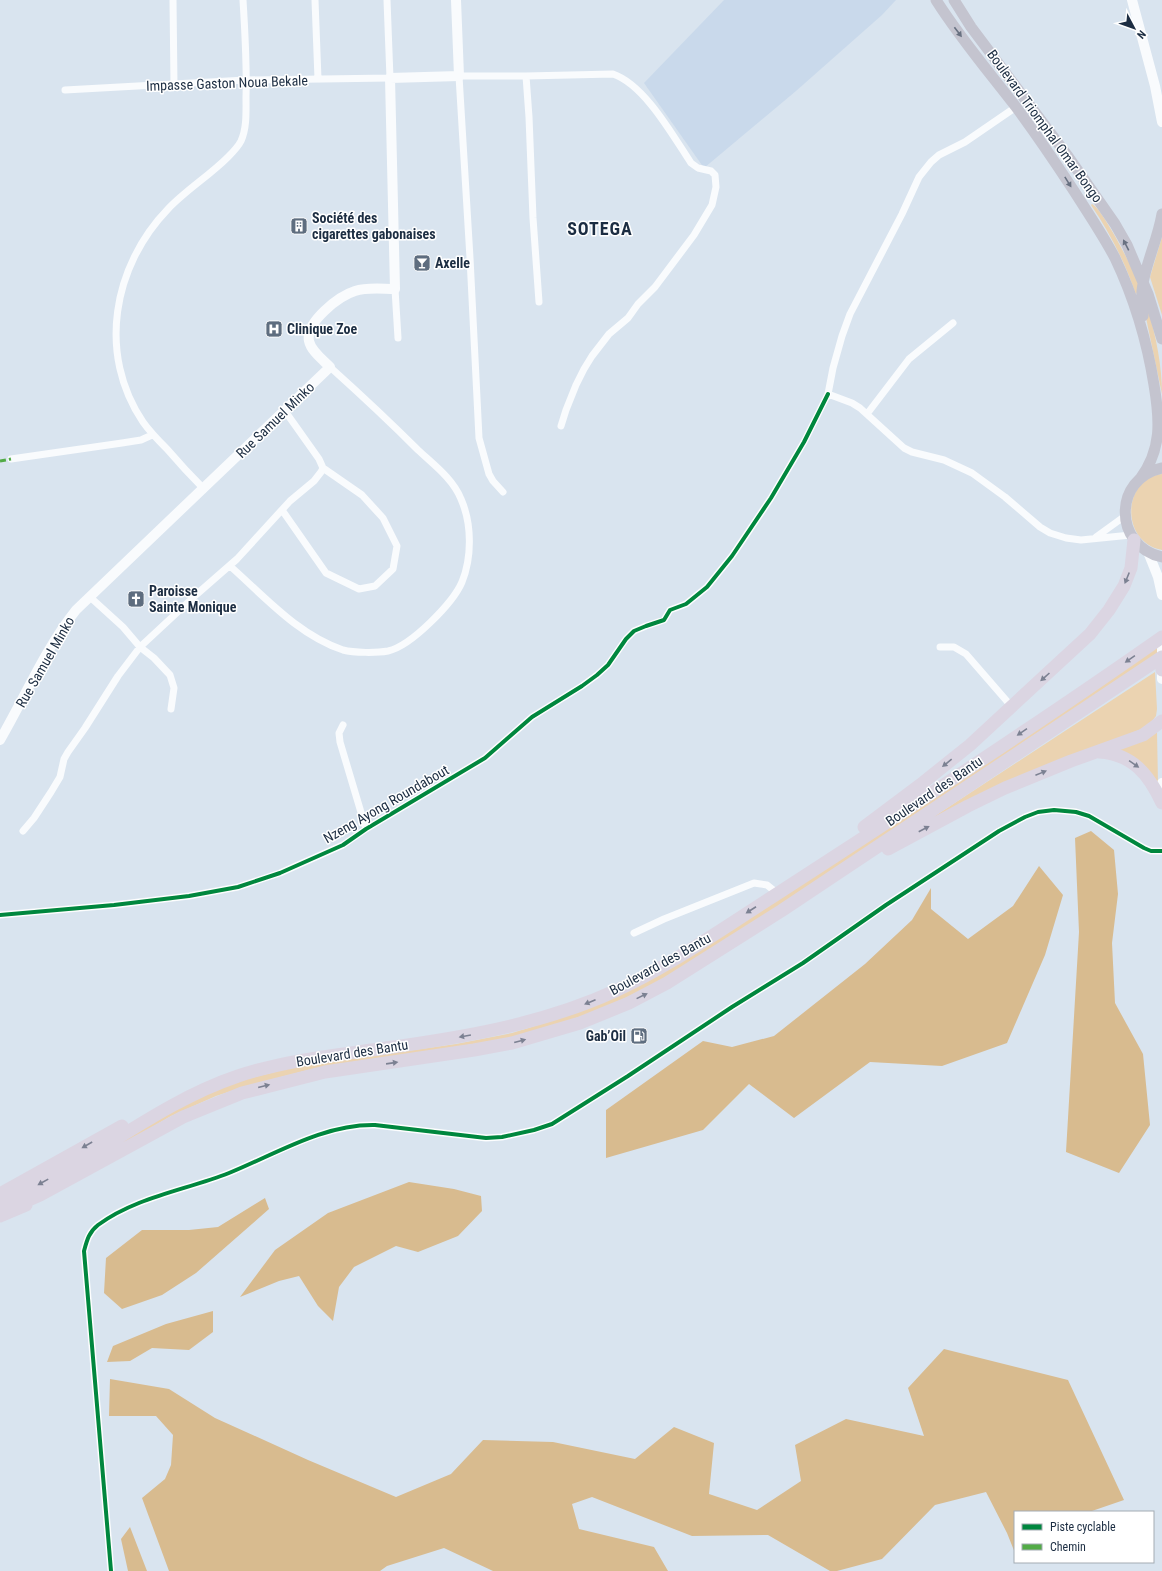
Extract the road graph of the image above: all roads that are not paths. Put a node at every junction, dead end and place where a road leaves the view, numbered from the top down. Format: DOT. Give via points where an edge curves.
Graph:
graph roads {
  1 [pos="173,0"];
  2 [pos="243,0"];
  3 [pos="315,0"];
  4 [pos="387,0"];
  5 [pos="456,0"];
  6 [pos="936,0"];
  7 [pos="954,0"];
  8 [pos="1132,0"];
  9 [pos="459,76"];
  10 [pos="526,76"];
  11 [pos="318,79"];
  12 [pos="246,80"];
  13 [pos="390,81"];
  14 [pos="174,85"];
  15 [pos="65,90"];
  16 [pos="1016,107"];
  17 [pos="1162,122"];
  18 [pos="1162,214"];
  19 [pos="1142,280"];
  20 [pos="395,289"];
  21 [pos="539,302"];
  22 [pos="953,323"];
  23 [pos="398,338"];
  24 [pos="1162,339"];
  25 [pos="330,367"];
  26 [pos="1153,377"];
  27 [pos="828,394"];
  28 [pos="285,411"];
  29 [pos="868,414"];
  30 [pos="561,426"];
  31 [pos="152,435"];
  32 [pos="11,459"];
  33 [pos="323,468"];
  34 [pos="1162,468"];
  35 [pos="1140,479"];
  36 [pos="204,488"];
  37 [pos="503,492"];
  38 [pos="282,510"];
  39 [pos="1125,516"];
  40 [pos="1094,538"];
  41 [pos="1132,538"];
  42 [pos="1148,552"];
  43 [pos="1162,557"];
  44 [pos="230,566"];
  45 [pos="1162,595"];
  46 [pos="90,597"];
  47 [pos="1162,637"];
  48 [pos="940,647"];
  49 [pos="140,648"];
  50 [pos="1162,649"];
  51 [pos="1162,657"];
  52 [pos="1162,666"];
  53 [pos="1162,669"];
  54 [pos="1162,679"];
  55 [pos="1012,707"];
  56 [pos="171,709"];
  57 [pos="1162,721"];
  58 [pos="343,725"];
  59 [pos="0,740"];
  60 [pos="1098,752"];
  61 [pos="1162,783"];
  62 [pos="1162,803"];
  63 [pos="1162,808"];
  64 [pos="366,829"];
  65 [pos="23,830"];
  66 [pos="1162,851"];
  67 [pos="808,874"];
  68 [pos="777,894"];
  69 [pos="781,911"];
  70 [pos="0,915"];
  71 [pos="634,933"];
  72 [pos="237,1076"];
  73 [pos="0,1194"];
  74 [pos="0,1203"];
  75 [pos="16,1204"];
  76 [pos="0,1211"];
  77 [pos="0,1216"];
  78 [pos="0,1219"];
  79 [pos="111,1571"];
  1 -- 14 [label="street"];
  2 -- 12 [label="street"];
  3 -- 11 [label="street"];
  4 -- 13 [label="street"];
  5 -- 9 [label="street"];
  6 -- 16 [label="main road, Boulevard Triomphal Omar Bongo, one-way"];
  19 -- 7 [label="main road, Boulevard Triomphal Omar Bongo, one-way" via="1127,245 1103,207"];
  8 -- 17 [label="street"];
  9 -- 10 [label="street"];
  9 -- 13 [label="street"];
  9 -- 37 [label="street" via="479,438 489,474"];
  10 -- 21 [label="street"];
  10 -- 30 [label="street" via="613,74 622,77 631,83 660,116 691,163 715,175 715,197 708,213 655,287 628,318 609,334 592,356 576,385"];
  11 -- 12 [label="street, Impasse Gaston Noua Bekale"];
  11 -- 13 [label="street, Impasse Gaston Noua Bekale"];
  12 -- 14 [label="street, Impasse Gaston Noua Bekale"];
  12 -- 31 [label="street" via="246,115 241,142 220,165 168,208 152,228 126,274 119,296 117,346 120,371 125,388"];
  13 -- 20 [label="street"];
  14 -- 15 [label="street, Impasse Gaston Noua Bekale"];
  16 -- 26 [label="main road, Boulevard Triomphal Omar Bongo, one-way" via="1088,212 1114,258 1138,317"];
  16 -- 27 [label="street, Nzeng Ayong Roundabout" via="965,142 939,155 919,177 850,314"];
  18 -- 19 [label="main road"];
  19 -- 24 [label="main road, Boulevard Triomphal Omar Bongo"];
  19 -- 26 [label="main road" via="1142,310 1153,360"];
  20 -- 23 [label="street"];
  20 -- 25 [label="street" via="354,291 318,317 310,328 309,341 315,352"];
  22 -- 29 [label="street" via="909,359"];
  25 -- 28 [label="street, Rue Samuel Minko"];
  25 -- 44 [label="street" via="449,479 461,498 470,540 468,563 462,582 453,599 410,640 389,650 370,652 345,650 320,641 296,626"];
  26 -- 35 [label="main road, Boulevard Triomphal Omar Bongo" via="1159,422 1158,445 1155,458"];
  27 -- 29 [label="street" via="852,403"];
  27 -- 64 [label="street, Nzeng Ayong Roundabout" via="804,442 771,498 732,556 707,587 686,604 670,610 664,620 634,632 597,675 532,717 485,758"];
  28 -- 33 [label="street"];
  28 -- 36 [label="street, Rue Samuel Minko"];
  29 -- 40 [label="street" via="904,448 944,460 972,473 1050,533 1074,539"];
  31 -- 32 [label="street" via="141,440"];
  31 -- 36 [label="street"];
  33 -- 38 [label="street" via="314,481"];
  33 -- 38 [label="street" via="362,495 383,518 397,546 393,569 375,586 359,589 326,573"];
  34 -- 35 [label="main road"];
  35 -- 39 [label="main road, Boulevard Triomphal Omar Bongo" via="1127,498"];
  36 -- 46 [label="street, Rue Samuel Minko"];
  38 -- 44 [label="street"];
  39 -- 40 [label="street"];
  39 -- 41 [label="main road"];
  40 -- 41 [label="street"];
  41 -- 42 [label="main road"];
  41 -- 55 [label="highway, one-way" via="1133,559 1128,577 1105,616 1082,642"];
  42 -- 43 [label="main road"];
  42 -- 45 [label="street"];
  44 -- 49 [label="street"];
  46 -- 49 [label="street"];
  46 -- 59 [label="street, Rue Samuel Minko" via="70,617"];
  47 -- 67 [label="highway, Boulevard des Bantu, one-way"];
  48 -- 55 [label="street" via="954,647 966,654"];
  49 -- 56 [label="street" via="170,675 174,688"];
  49 -- 65 [label="street" via="118,676 68,752 60,776 51,792"];
  50 -- 52 [label="street"];
  51 -- 69 [label="highway, Boulevard des Bantu"];
  52 -- 53 [label="street"];
  53 -- 54 [label="street"];
  55 -- 67 [label="highway, one-way" via="952,760 832,852"];
  57 -- 60 [label="highway" via="1142,735"];
  58 -- 64 [label="street" via="339,733 340,742"];
  60 -- 62 [label="highway, one-way" via="1115,755 1136,766 1148,776"];
  69 -- 60 [label="highway, one-way" via="968,806 1025,779"];
  61 -- 62 [label="street"];
  62 -- 63 [label="street"];
  64 -- 70 [label="street, Nzeng Ayong Roundabout" via="343,845 280,873 238,887 114,905"];
  66 -- 79 [label="street" via="1144,848 1089,816 1054,810 1038,812 999,831 818,954 552,1124 502,1137 486,1138 375,1125 360,1124 346,1127 283,1149 229,1173 141,1203 106,1220 90,1232 84,1251"];
  67 -- 68 [label="highway, Boulevard des Bantu"];
  68 -- 71 [label="street" via="767,885 754,883"];
  68 -- 72 [label="highway, Boulevard des Bantu, one-way" via="640,979 584,1005 549,1017 466,1036 311,1058"];
  75 -- 69 [label="highway, Boulevard des Bantu, one-way" via="40,1195 183,1117 242,1093 325,1072 512,1043 573,1026 652,991"];
  72 -- 73 [label="highway, one-way" via="192,1092 120,1127"];
  72 -- 75 [label="highway, Boulevard des Bantu, one-way" via="167,1108"];
  74 -- 75 [label="highway"];
  75 -- 76 [label="highway"];
  75 -- 77 [label="highway"];
  75 -- 78 [label="highway"];
}
